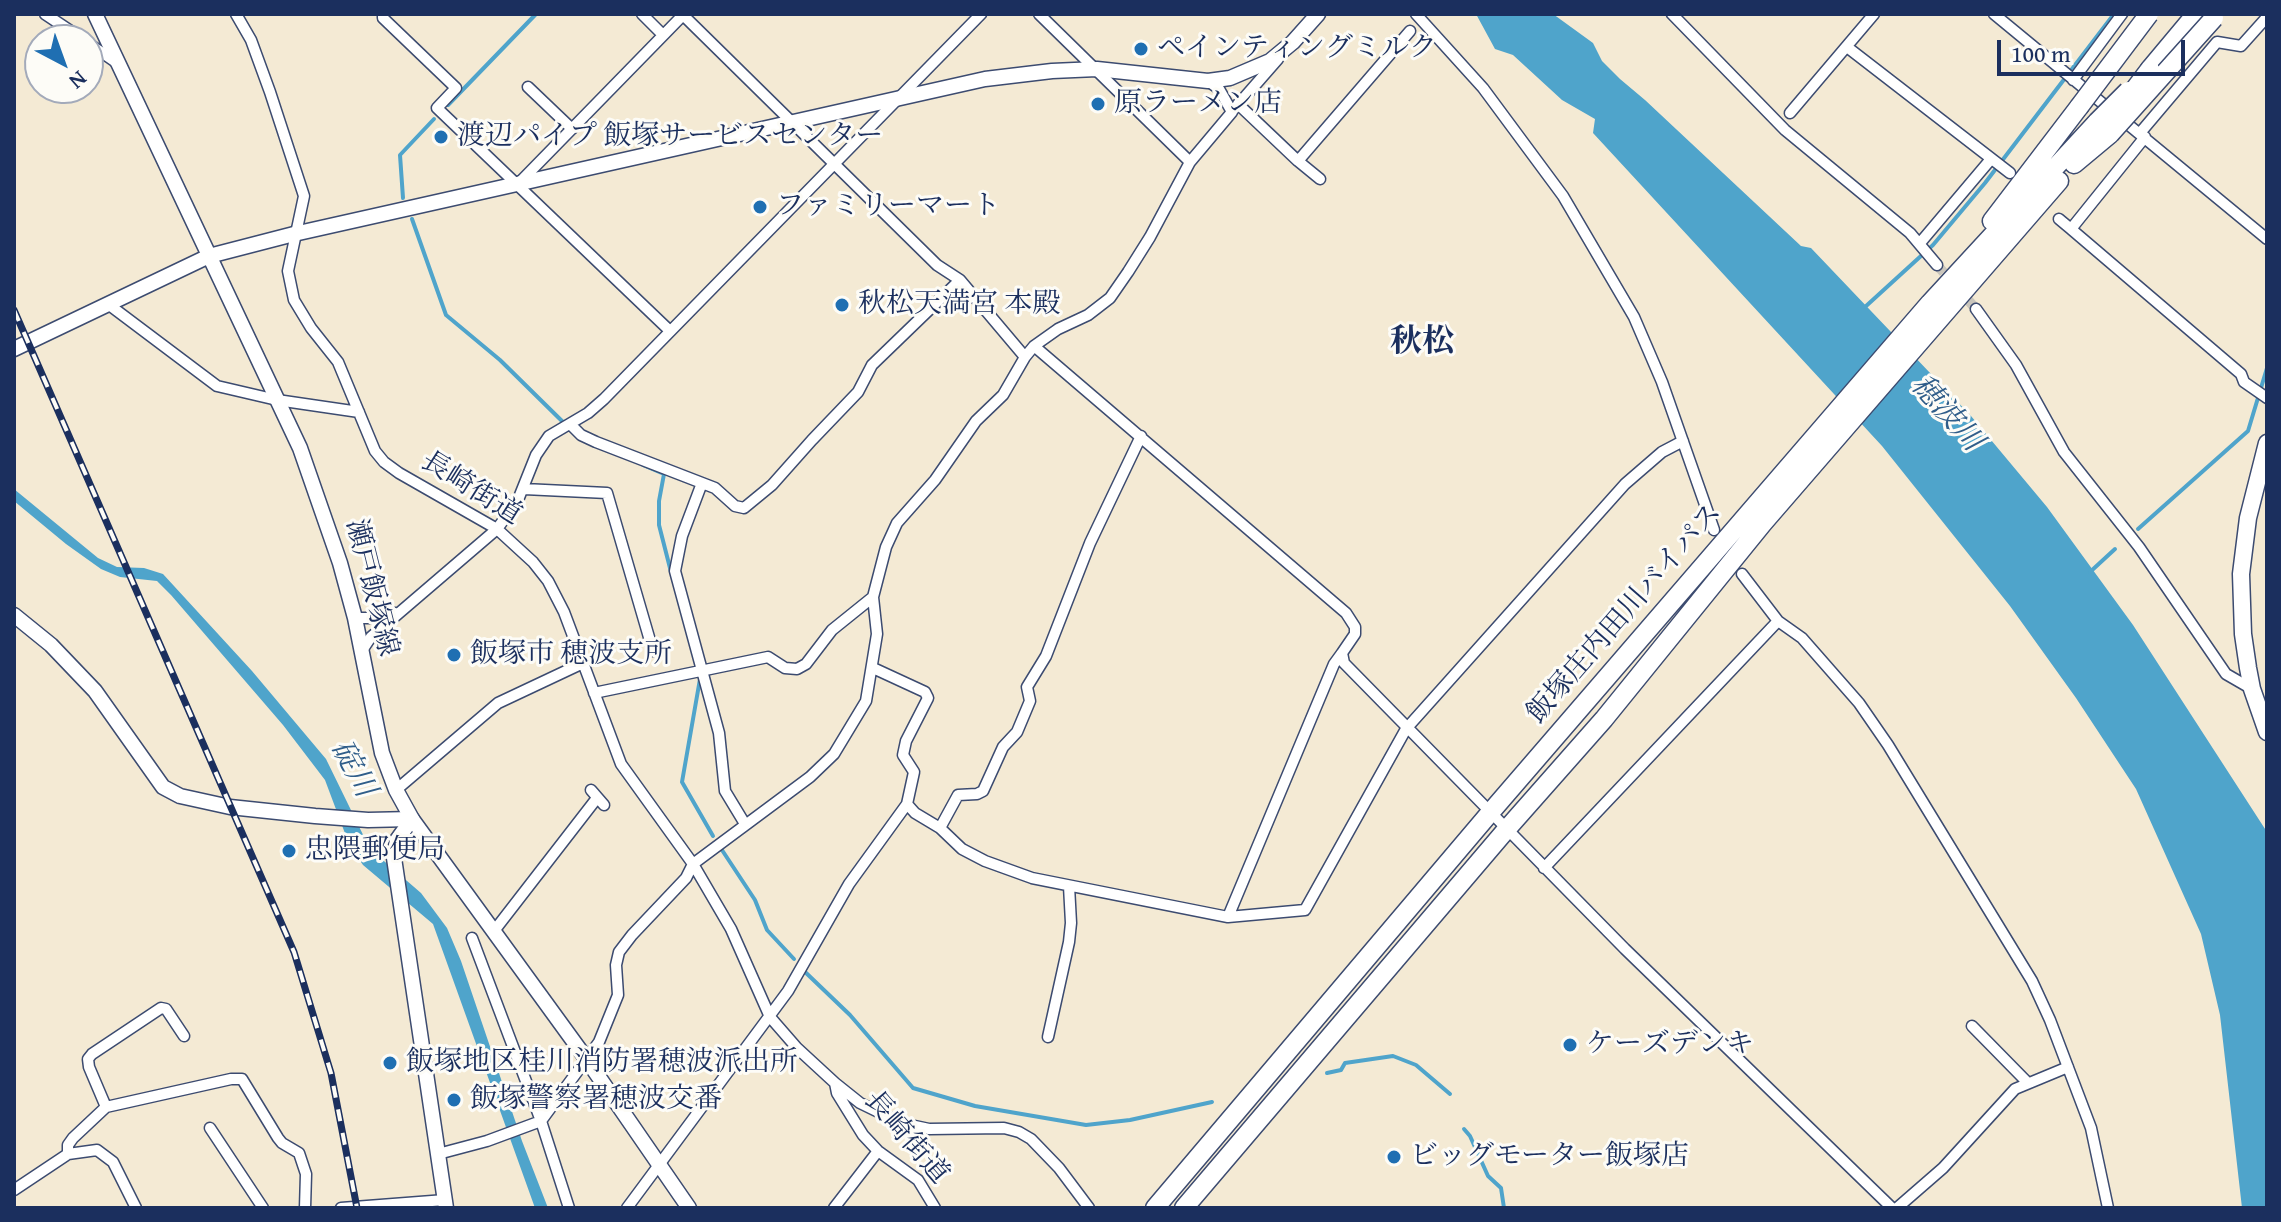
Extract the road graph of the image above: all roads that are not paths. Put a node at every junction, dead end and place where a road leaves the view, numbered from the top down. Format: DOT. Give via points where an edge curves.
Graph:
graph roads {
  1 [pos="95,14"];
  2 [pos="236,14"];
  3 [pos="383,14"];
  4 [pos="642,14"];
  5 [pos="683,14"];
  6 [pos="981,14"];
  7 [pos="1039,14"];
  8 [pos="1318,14"];
  9 [pos="1416,14"];
  10 [pos="1672,14"];
  11 [pos="1874,14"];
  12 [pos="1994,14"];
  13 [pos="2122,14"];
  14 [pos="2149,14"];
  15 [pos="2209,15"];
  16 [pos="2267,17"];
  17 [pos="1410,31"];
  18 [pos="663,35"];
  19 [pos="1293,42"];
  20 [pos="1847,47"];
  21 [pos="104,54"];
  22 [pos="117,63"];
  23 [pos="1097,69"];
  24 [pos="2069,77"];
  25 [pos="1208,81"];
  26 [pos="528,87"];
  27 [pos="898,100"];
  28 [pos="1235,108"];
  29 [pos="1790,113"];
  30 [pos="791,124"];
  31 [pos="572,129"];
  32 [pos="2103,129"];
  33 [pos="2142,135"];
  34 [pos="1298,161"];
  35 [pos="1190,162"];
  36 [pos="833,164"];
  37 [pos="1320,179"];
  38 [pos="517,184"];
  39 [pos="2059,219"];
  40 [pos="2071,229"];
  41 [pos="294,234"];
  42 [pos="2267,239"];
  43 [pos="1924,248"];
  44 [pos="209,256"];
  45 [pos="1937,265"];
  46 [pos="960,280"];
  47 [pos="108,304"];
  48 [pos="1937,309"];
  49 [pos="1976,309"];
  50 [pos="670,331"];
  51 [pos="1034,346"];
  52 [pos="14,349"];
  53 [pos="1025,357"];
  54 [pos="2267,398"];
  55 [pos="277,400"];
  56 [pos="359,412"];
  57 [pos="570,424"];
  58 [pos="1141,436"];
  59 [pos="1683,441"];
  60 [pos="2267,443"];
  61 [pos="702,483"];
  62 [pos="524,489"];
  63 [pos="1759,515"];
  64 [pos="497,529"];
  65 [pos="1714,530"];
  66 [pos="1742,574"];
  67 [pos="873,597"];
  68 [pos="401,611"];
  69 [pos="14,615"];
  70 [pos="355,618"];
  71 [pos="1778,621"];
  72 [pos="653,651"];
  73 [pos="361,652"];
  74 [pos="1342,653"];
  75 [pos="583,663"];
  76 [pos="873,668"];
  77 [pos="701,670"];
  78 [pos="2252,689"];
  79 [pos="594,693"];
  80 [pos="1406,729"];
  81 [pos="2267,732"];
  82 [pos="396,790"];
  83 [pos="598,797"];
  84 [pos="907,804"];
  85 [pos="1489,814"];
  86 [pos="412,819"];
  87 [pos="745,824"];
  88 [pos="940,828"];
  89 [pos="1506,830"];
  90 [pos="693,864"];
  91 [pos="1544,868"];
  92 [pos="1069,886"];
  93 [pos="1228,917"];
  94 [pos="494,931"];
  95 [pos="472,938"];
  96 [pos="770,1017"];
  97 [pos="1972,1026"];
  98 [pos="184,1036"];
  99 [pos="1048,1037"];
  100 [pos="585,1057"];
  101 [pos="2068,1067"];
  102 [pos="2027,1082"];
  103 [pos="835,1083"];
  104 [pos="106,1107"];
  105 [pos="539,1122"];
  106 [pos="210,1128"];
  107 [pos="878,1151"];
  108 [pos="68,1154"];
  109 [pos="438,1154"];
  110 [pos="659,1167"];
  111 [pos="14,1190"];
  112 [pos="446,1204"];
  113 [pos="380,1206"];
  114 [pos="136,1208"];
  115 [pos="263,1208"];
  116 [pos="305,1208"];
  117 [pos="341,1208"];
  118 [pos="569,1208"];
  119 [pos="627,1208"];
  120 [pos="689,1208"];
  121 [pos="834,1208"];
  122 [pos="935,1208"];
  123 [pos="1089,1208"];
  124 [pos="1155,1208"];
  125 [pos="1184,1208"];
  126 [pos="1895,1208"];
  127 [pos="2108,1208"];
  1 -- 22 [label="street, 瀬戸飯塚線"];
  2 -- 41 [label="street, 長崎街道" via="266,79 304,196"];
  3 -- 38 [label="street" via="456,88 437,108"];
  4 -- 18 [label="street"];
  5 -- 18 [label="street"];
  5 -- 30 [label="street"];
  6 -- 27 [label="street"];
  7 -- 23 [label="street"];
  8 -- 19 [label="street"];
  9 -- 59 [label="street" via="1483,88 1563,196 1634,317"];
  10 -- 43 [label="street" via="1785,130"];
  11 -- 20 [label="street"];
  12 -- 24 [label="street"];
  13 -- 24 [label="street"];
  14 -- 48 [label="highway, bridge"];
  15 -- 32 [label="highway, bridge"];
  15 -- 32 [label="highway, 飯塚庄内田川バイパス, bridge" via="2150,69"];
  16 -- 33 [label="street" via="2241,46 2217,42"];
  17 -- 34 [label="street"];
  18 -- 31 [label="street"];
  19 -- 25 [label="street" via="1246,73"];
  19 -- 28 [label="street"];
  20 -- 29 [label="street"];
  20 -- 43 [label="street" via="2000,166"];
  21 -- 22 [label="street"];
  22 -- 44 [label="street, 瀬戸飯塚線"];
  23 -- 25 [label="street"];
  23 -- 27 [label="street" via="985,79"];
  23 -- 35 [label="street"];
  24 -- 33 [label="street"];
  25 -- 28 [label="street"];
  26 -- 31 [label="street"];
  27 -- 30 [label="street"];
  27 -- 36 [label="street"];
  28 -- 34 [label="street"];
  28 -- 35 [label="street"];
  30 -- 36 [label="street"];
  30 -- 38 [label="street"];
  31 -- 38 [label="street"];
  32 -- 48 [label="highway, 飯塚庄内田川バイパス"];
  32 -- 48 [label="highway, 飯塚庄内田川バイパス"];
  33 -- 40 [label="street"];
  33 -- 42 [label="street"];
  34 -- 37 [label="street"];
  35 -- 51 [label="street" via="1110,298"];
  36 -- 46 [label="street" via="937,265"];
  36 -- 50 [label="street"];
  38 -- 41 [label="street"];
  38 -- 50 [label="street"];
  39 -- 40 [label="street"];
  40 -- 54 [label="street"];
  41 -- 44 [label="street"];
  41 -- 56 [label="street, 長崎街道" via="288,271 294,300 338,362"];
  43 -- 45 [label="street"];
  44 -- 47 [label="street"];
  44 -- 55 [label="street, 瀬戸飯塚線"];
  46 -- 53 [label="street"];
  46 -- 61 [label="street" via="872,365 858,392 744,508"];
  47 -- 52 [label="street"];
  47 -- 55 [label="street" via="217,386"];
  48 -- 63 [label="highway, 飯塚庄内田川バイパス"];
  49 -- 78 [label="street" via="2016,365 2064,452 2139,547 2226,674"];
  50 -- 57 [label="street" via="604,399"];
  51 -- 53 [label="street"];
  51 -- 58 [label="street"];
  53 -- 67 [label="street" via="1003,395 976,421 897,523"];
  55 -- 56 [label="street"];
  55 -- 70 [label="street, 瀬戸飯塚線" via="323,507"];
  56 -- 64 [label="street, 長崎街道" via="384,462"];
  57 -- 61 [label="street" via="596,442"];
  57 -- 62 [label="street" via="543,444"];
  58 -- 74 [label="street" via="1346,613 1355,634"];
  58 -- 88 [label="street" via="1090,543 1046,656 1027,687 1030,701 1017,732 1003,747 983,791 958,795"];
  59 -- 65 [label="street"];
  59 -- 80 [label="street" via="1625,484"];
  60 -- 78 [label="main road" via="2248,518 2241,574"];
  61 -- 77 [label="street" via="675,571"];
  62 -- 64 [label="street"];
  62 -- 72 [label="street" via="607,493"];
  63 -- 85 [label="highway, 飯塚庄内田川バイパス"];
  63 -- 89 [label="highway, 飯塚庄内田川バイパス" via="1604,719"];
  64 -- 68 [label="street"];
  64 -- 75 [label="street, 長崎街道" via="548,581"];
  66 -- 71 [label="street"];
  67 -- 76 [label="street" via="878,622"];
  67 -- 77 [label="street" via="832,630 797,669 768,657"];
  68 -- 70 [label="street"];
  68 -- 73 [label="street"];
  69 -- 86 [label="street" via="95,691 163,787 180,796 315,816"];
  70 -- 73 [label="street, 瀬戸飯塚線"];
  71 -- 91 [label="street"];
  71 -- 101 [label="street" via="1802,638 1888,745 2032,981"];
  73 -- 82 [label="street, 瀬戸飯塚線" via="382,753"];
  74 -- 80 [label="street" via="1344,663"];
  74 -- 93 [label="street"];
  75 -- 79 [label="street, 長崎街道"];
  75 -- 82 [label="street" via="498,703"];
  76 -- 84 [label="street" via="928,698 903,755 914,772"];
  76 -- 87 [label="street" via="866,701 834,754"];
  77 -- 79 [label="street"];
  77 -- 87 [label="street" via="719,733 725,791"];
  78 -- 81 [label="main road"];
  79 -- 90 [label="street, 長崎街道" via="621,764"];
  80 -- 85 [label="street"];
  80 -- 93 [label="street" via="1305,910"];
  82 -- 86 [label="street, 瀬戸飯塚線"];
  83 -- 94 [label="street"];
  84 -- 88 [label="street"];
  84 -- 96 [label="street" via="849,884"];
  85 -- 89 [label="street"];
  85 -- 124 [label="highway, 飯塚庄内田川バイパス"];
  86 -- 94 [label="street, 瀬戸飯塚線"];
  86 -- 109 [label="street" via="397,840 394,858"];
  87 -- 90 [label="street"];
  88 -- 92 [label="street" via="985,861"];
  89 -- 91 [label="street"];
  89 -- 125 [label="highway, 飯塚庄内田川バイパス"];
  90 -- 96 [label="street, 長崎街道" via="731,929"];
  90 -- 100 [label="street" via="619,952 618,995 599,1042"];
  91 -- 126 [label="street"];
  92 -- 93 [label="street"];
  92 -- 99 [label="street" via="1069,942"];
  94 -- 100 [label="street, 瀬戸飯塚線"];
  95 -- 105 [label="street"];
  96 -- 103 [label="street, 長崎街道"];
  96 -- 110 [label="street"];
  97 -- 102 [label="street"];
  98 -- 104 [label="street" via="161,1008 92,1054 89,1067"];
  100 -- 105 [label="street"];
  100 -- 110 [label="street, 瀬戸飯塚線"];
  101 -- 102 [label="street"];
  101 -- 127 [label="street" via="2091,1128"];
  102 -- 126 [label="street" via="2004,1099 1943,1168"];
  103 -- 107 [label="street, 長崎街道" via="863,1135"];
  103 -- 123 [label="street" via="860,1103 901,1123 1019,1132 1059,1168"];
  104 -- 108 [label="street" via="73,1138"];
  104 -- 116 [label="street" via="242,1079 278,1138 299,1153 306,1174"];
  105 -- 109 [label="street"];
  105 -- 118 [label="street"];
  106 -- 115 [label="street"];
  107 -- 121 [label="street"];
  107 -- 122 [label="street, 長崎街道" via="918,1180"];
  108 -- 111 [label="street"];
  108 -- 114 [label="street" via="97,1150 108,1156"];
  109 -- 112 [label="street"];
  110 -- 119 [label="street"];
  110 -- 120 [label="street, 瀬戸飯塚線"];
  112 -- 113 [label="street"];
  113 -- 117 [label="street"];
}
